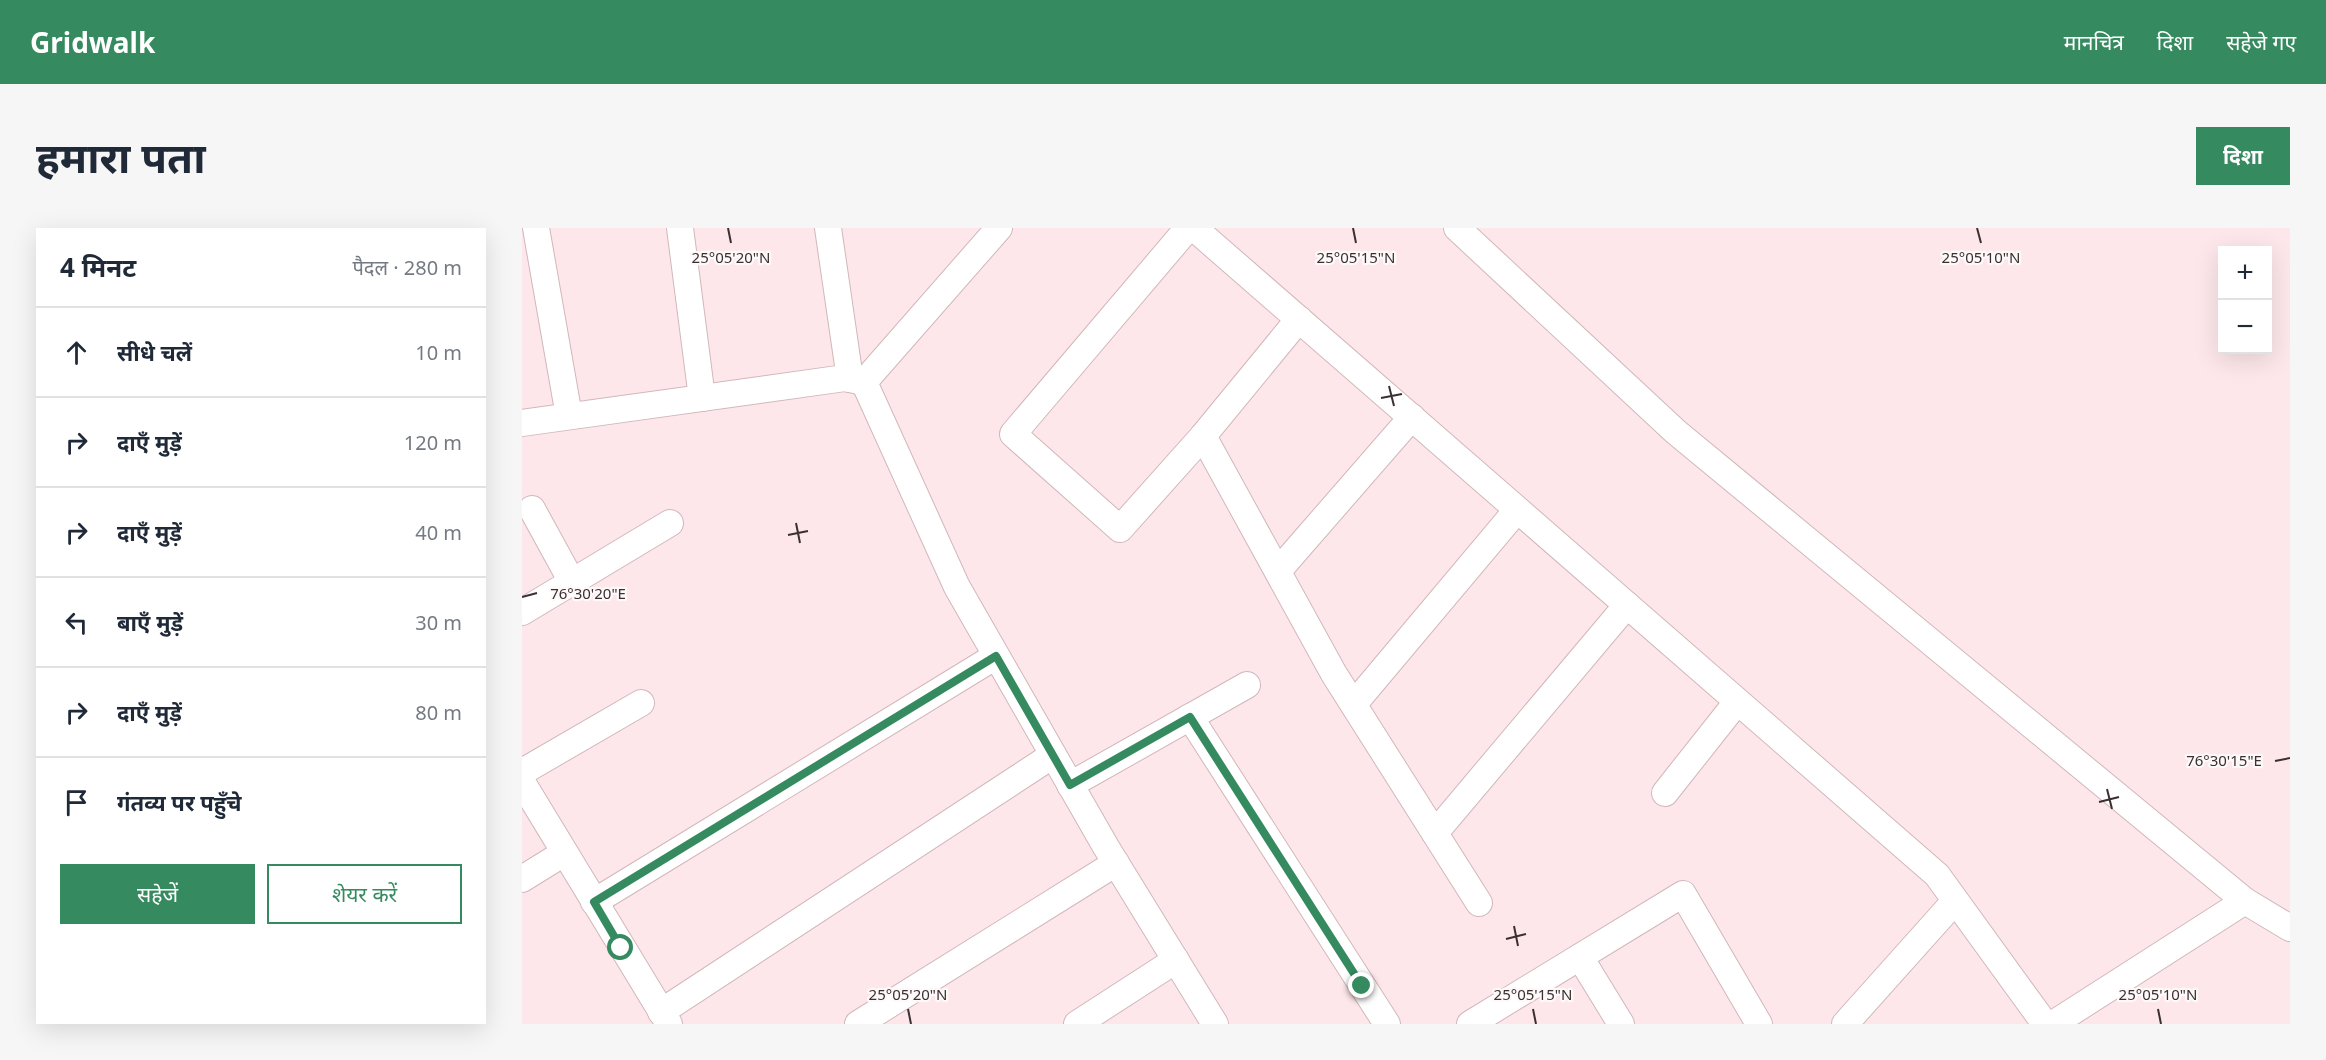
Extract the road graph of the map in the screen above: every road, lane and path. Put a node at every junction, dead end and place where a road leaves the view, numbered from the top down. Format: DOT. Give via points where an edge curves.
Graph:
graph roads {
  1 [pos="536,228"];
  2 [pos="681,228"];
  3 [pos="828,228"];
  4 [pos="999,228"];
  5 [pos="1188,228"];
  6 [pos="1194,228"];
  7 [pos="1457,228"];
  8 [pos="1299,319"];
  9 [pos="857,381"];
  10 [pos="702,398"];
  11 [pos="569,416"];
  12 [pos="1412,417"];
  13 [pos="522,423"];
  14 [pos="1203,436"];
  15 [pos="532,509"];
  16 [pos="1517,510"];
  17 [pos="670,523"];
  18 [pos="1278,571"];
  19 [pos="572,582"];
  20 [pos="1627,605"];
  21 [pos="522,612"];
  22 [pos="996,656"];
  23 [pos="1246,685"];
  24 [pos="1737,702"];
  25 [pos="641,703"];
  26 [pos="1354,704"];
  27 [pos="1190,717"];
  28 [pos="1053,755"];
  29 [pos="522,772"];
  30 [pos="522,782"];
  31 [pos="1070,785"];
  32 [pos="1665,793"];
  33 [pos="1435,833"];
  34 [pos="564,853"];
  35 [pos="1116,863"];
  36 [pos="522,879"];
  37 [pos="1955,901"];
  38 [pos="2245,901"];
  39 [pos="594,902"];
  40 [pos="1479,903"];
  41 [pos="2290,928"];
  42 [pos="1580,957"];
  43 [pos="1176,960"];
  44 [pos="665,1018"];
  45 [pos="858,1024"];
  46 [pos="1077,1024"];
  47 [pos="1215,1024"];
  48 [pos="1387,1024"];
  49 [pos="1470,1024"];
  50 [pos="1621,1024"];
  51 [pos="1759,1024"];
  52 [pos="1845,1024"];
  53 [pos="2045,1024"];
  54 [pos="2053,1024"];
  1 -- 11 [label="street"];
  2 -- 10 [label="street"];
  3 -- 9 [label="street"];
  4 -- 9 [label="street"];
  5 -- 14 [label="street" via="1013,434 1120,529"];
  6 -- 8 [label="street"];
  7 -- 38 [label="street" via="1676,432"];
  8 -- 12 [label="street"];
  8 -- 14 [label="street"];
  9 -- 10 [label="street" via="844,378"];
  9 -- 22 [label="street" via="957,587"];
  10 -- 11 [label="street"];
  11 -- 13 [label="street"];
  12 -- 16 [label="street"];
  12 -- 18 [label="street"];
  14 -- 18 [label="street"];
  15 -- 19 [label="street"];
  16 -- 20 [label="street"];
  16 -- 26 [label="street"];
  17 -- 19 [label="street"];
  18 -- 26 [label="street"];
  19 -- 21 [label="street"];
  20 -- 24 [label="street"];
  20 -- 33 [label="street"];
  22 -- 28 [label="street"];
  22 -- 39 [label="street"];
  23 -- 27 [label="street"];
  24 -- 32 [label="street"];
  24 -- 37 [label="street" via="1936,875"];
  25 -- 29 [label="street"];
  26 -- 33 [label="street"];
  27 -- 31 [label="street"];
  27 -- 48 [label="street"];
  28 -- 31 [label="street"];
  28 -- 44 [label="street"];
  30 -- 34 [label="street"];
  31 -- 35 [label="street"];
  33 -- 40 [label="street"];
  34 -- 36 [label="street"];
  34 -- 39 [label="street"];
  35 -- 43 [label="street"];
  35 -- 45 [label="street"];
  37 -- 52 [label="street"];
  37 -- 53 [label="street"];
  38 -- 41 [label="street"];
  38 -- 54 [label="street"];
  39 -- 44 [label="street"];
  42 -- 49 [label="street"];
  42 -- 50 [label="street"];
  42 -- 51 [label="street" via="1683,894"];
  43 -- 46 [label="street"];
  43 -- 47 [label="street"];
}
